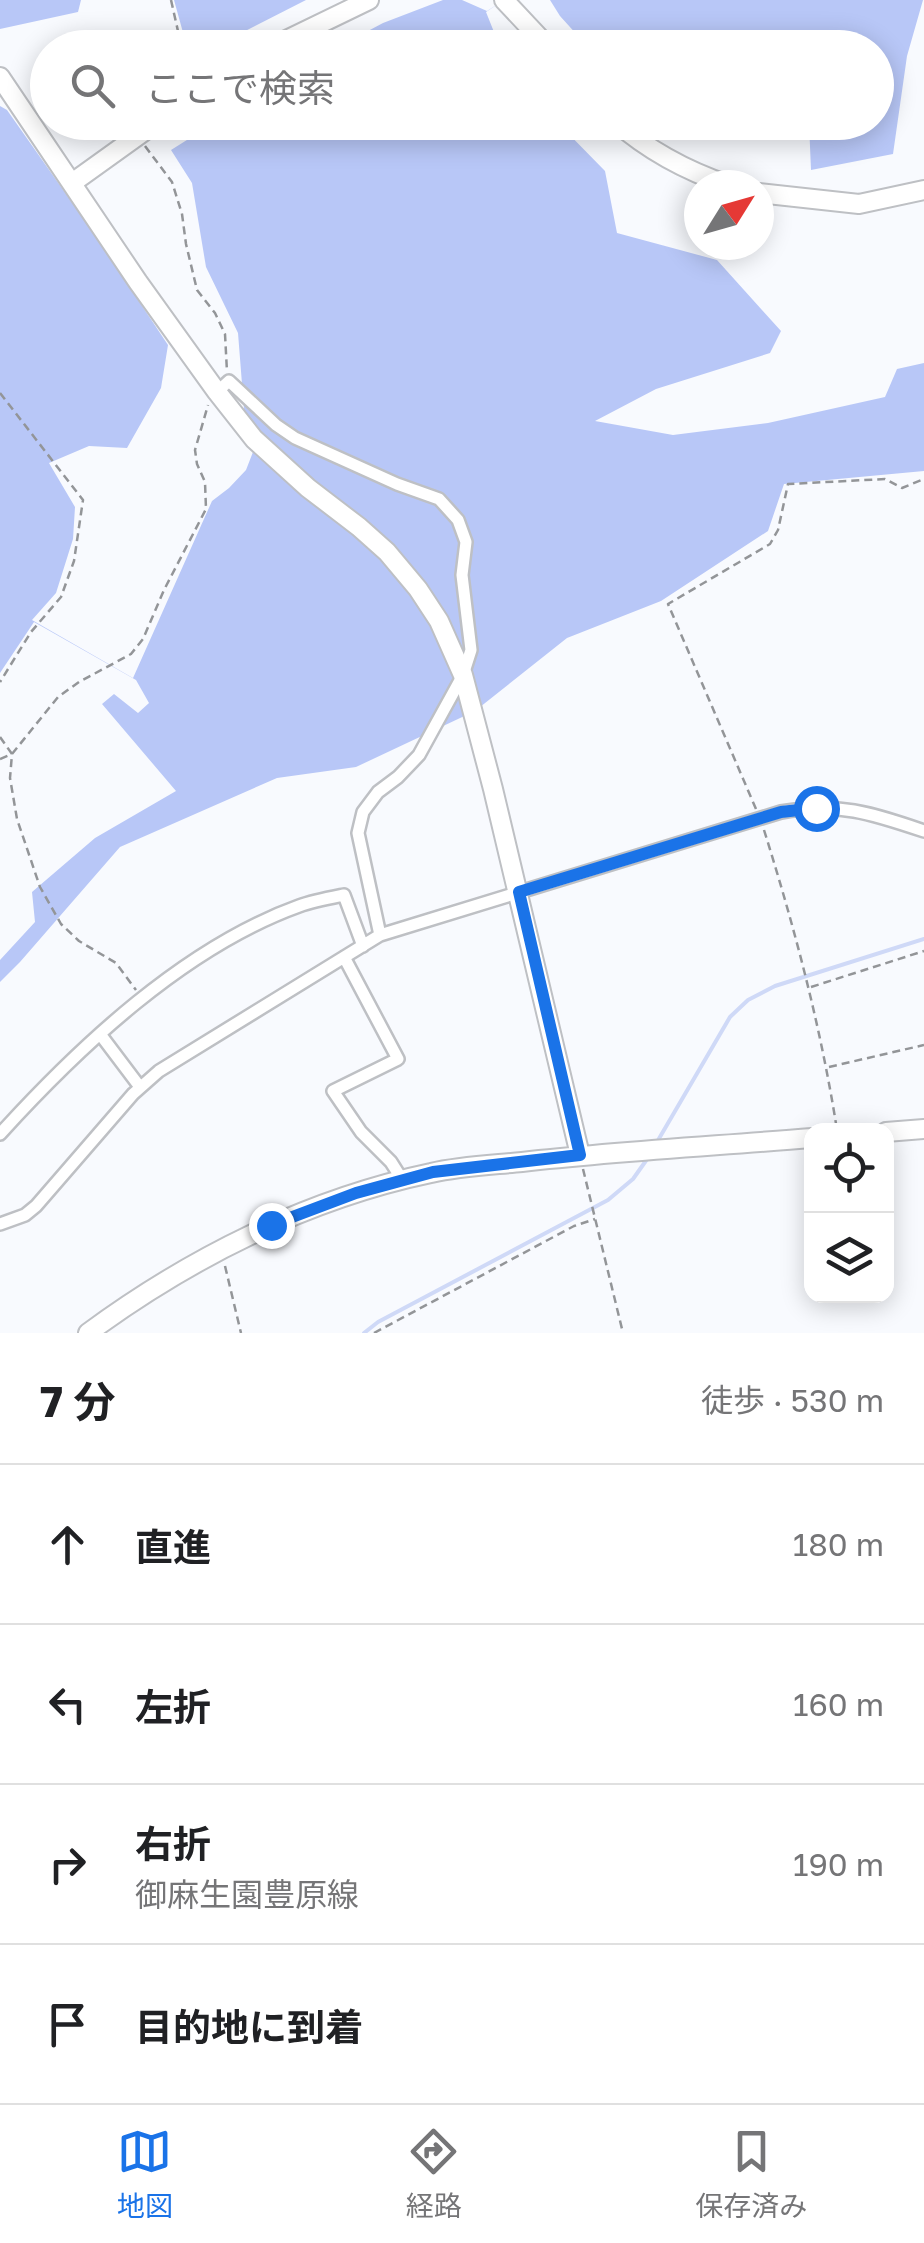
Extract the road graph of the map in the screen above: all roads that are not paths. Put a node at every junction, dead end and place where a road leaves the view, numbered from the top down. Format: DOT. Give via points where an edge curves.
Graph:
graph roads {
  1 [pos="369,0"];
  2 [pos="504,0"];
  3 [pos="307,30"];
  4 [pos="532,30"];
  5 [pos="0,77"];
  6 [pos="30,121"];
  7 [pos="43,140"];
  8 [pos="132,140"];
  9 [pos="637,140"];
  10 [pos="690,170"];
  11 [pos="72,183"];
  12 [pos="924,190"];
  13 [pos="774,195"];
  14 [pos="222,386"];
  15 [pos="463,675"];
  16 [pos="924,831"];
  17 [pos="519,892"];
  18 [pos="380,935"];
  19 [pos="364,946"];
  20 [pos="344,957"];
  21 [pos="100,1034"];
  22 [pos="140,1087"];
  23 [pos="924,1129"];
  24 [pos="894,1131"];
  25 [pos="0,1134"];
  26 [pos="804,1139"];
  27 [pos="580,1155"];
  28 [pos="402,1180"];
  29 [pos="0,1224"];
  30 [pos="88,1333"];
  1 -- 3 [label="street"];
  2 -- 4 [label="street"];
  5 -- 6 [label="street"];
  7 -- 11 [label="street"];
  8 -- 11 [label="street"];
  9 -- 10 [label="street"];
  11 -- 14 [label="street" via="138,282"];
  12 -- 13 [label="street" via="859,204"];
  14 -- 15 [label="street" via="254,439 359,527 418,589"];
  14 -- 15 [label="street" via="295,438 439,500 458,520 466,542 462,575 471,650"];
  15 -- 17 [label="street"];
  15 -- 18 [label="street" via="420,755 363,812 358,833"];
  16 -- 17 [label="street" via="864,811 798,809"];
  17 -- 18 [label="street"];
  17 -- 27 [label="street"];
  18 -- 19 [label="street"];
  19 -- 20 [label="street"];
  19 -- 21 [label="street" via="344,895 301,905 239,933"];
  20 -- 22 [label="street"];
  20 -- 28 [label="street" via="398,1059 333,1091"];
  21 -- 22 [label="street"];
  21 -- 25 [label="street"];
  22 -- 29 [label="street" via="36,1206"];
  23 -- 24 [label="street"];
  26 -- 27 [label="street"];
  27 -- 28 [label="street"];
  28 -- 30 [label="street" via="271,1225 169,1277"];
}
